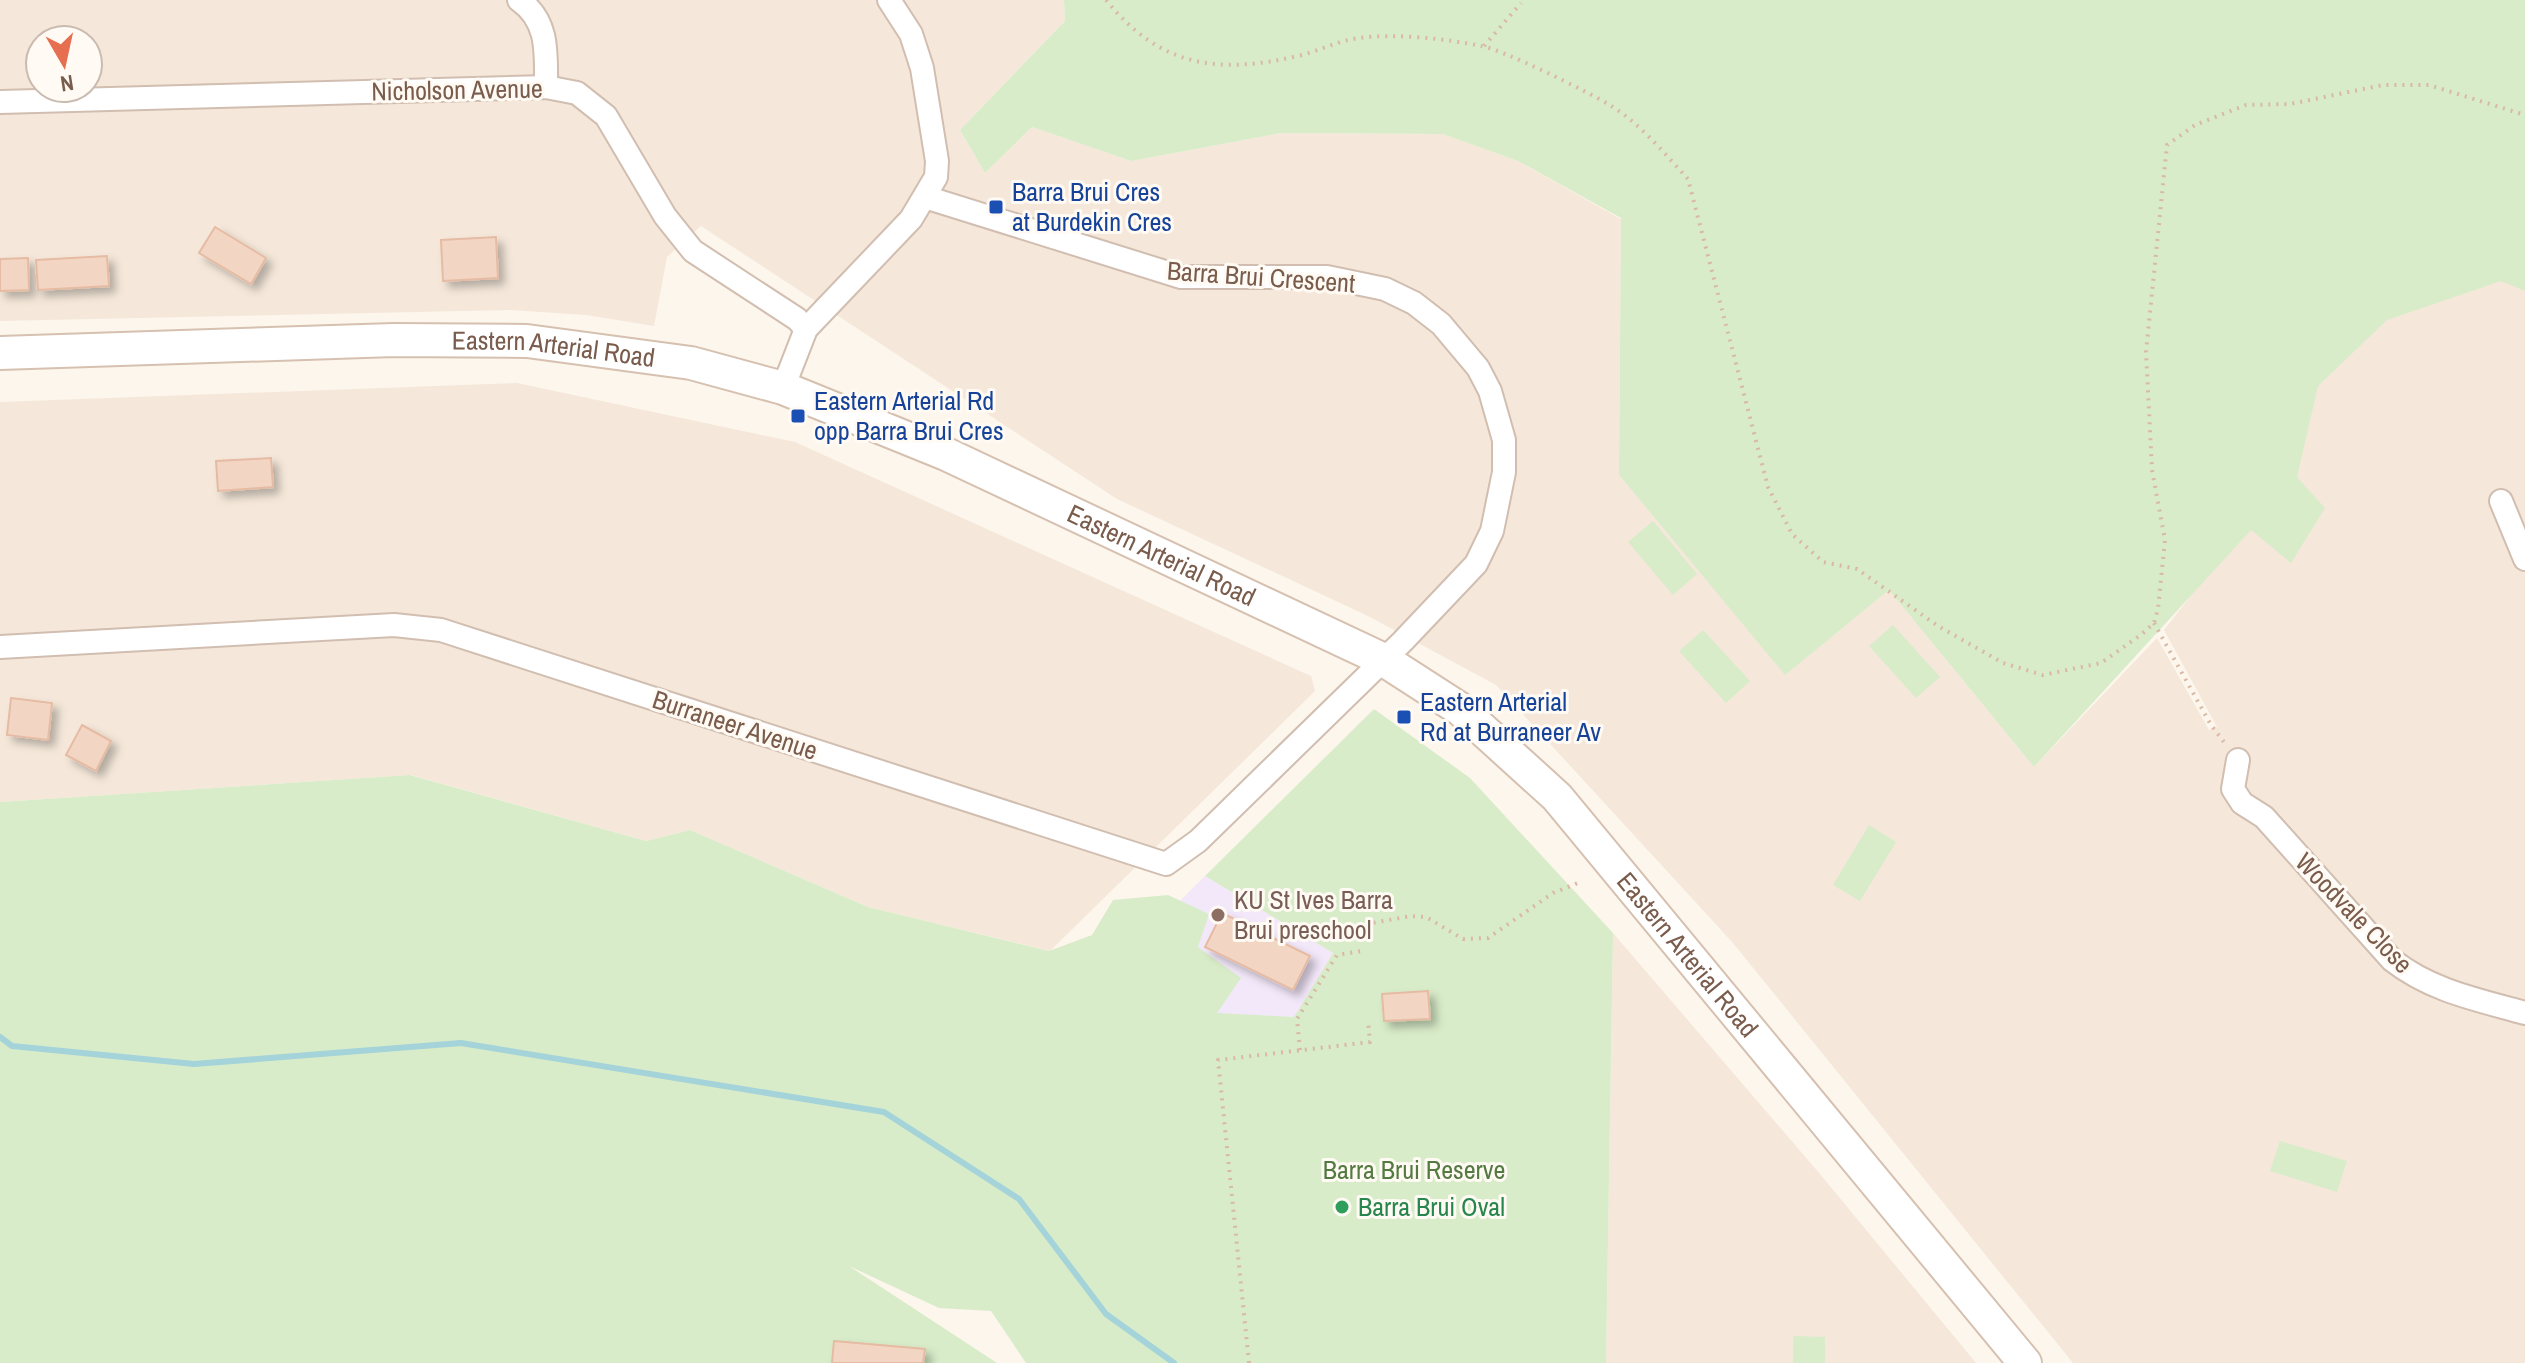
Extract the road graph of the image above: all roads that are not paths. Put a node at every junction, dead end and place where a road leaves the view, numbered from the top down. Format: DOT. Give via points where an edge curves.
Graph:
graph roads {
  1 [pos="519,0"];
  2 [pos="889,0"];
  3 [pos="546,87"];
  4 [pos="0,102"];
  5 [pos="925,197"];
  6 [pos="806,329"];
  7 [pos="0,353"];
  8 [pos="783,388"];
  9 [pos="2501,501"];
  10 [pos="2525,559"];
  11 [pos="0,647"];
  12 [pos="1384,660"];
  13 [pos="2238,760"];
  14 [pos="2525,1013"];
  15 [pos="2025,1363"];
  1 -- 3 [label="street" via="531,8 544,31"];
  2 -- 5 [label="street" via="911,34 922,68 937,161 936,177"];
  3 -- 4 [label="street, Nicholson Avenue"];
  3 -- 6 [label="street, Nicholson Avenue" via="577,93 606,116 665,216 693,251"];
  5 -- 6 [label="street" via="911,219"];
  5 -- 12 [label="street, Barra Brui Crescent" via="1181,277 1355,281 1414,303 1441,324 1478,368 1498,413 1504,440 1501,500 1476,564"];
  6 -- 8 [label="street"];
  7 -- 8 [label="main road, Eastern Arterial Road" via="394,340 527,341 691,363"];
  8 -- 12 [label="main road, Eastern Arterial Road" via="946,454"];
  9 -- 10 [label="street"];
  11 -- 12 [label="street, Burraneer Avenue" via="394,625 441,630 1166,864 1198,841"];
  12 -- 15 [label="main road, Eastern Arterial Road" via="1460,709 1557,797"];
  13 -- 14 [label="street, Woodvale Close" via="2233,789 2242,803 2264,817 2392,960 2438,988"];
}
